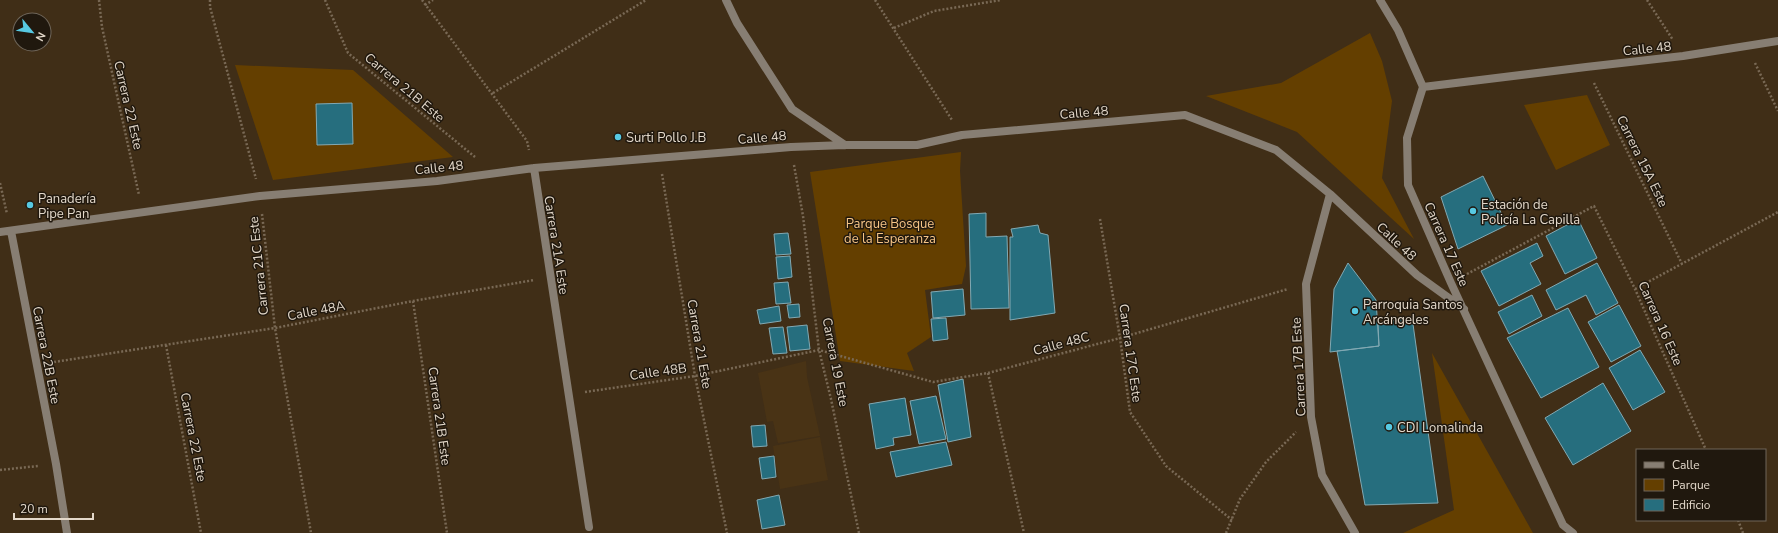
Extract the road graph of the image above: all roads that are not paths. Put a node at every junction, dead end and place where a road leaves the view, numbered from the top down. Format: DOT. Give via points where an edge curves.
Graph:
graph roads {
  1 [pos="726,0"];
  2 [pos="1380,0"];
  3 [pos="1778,41"];
  4 [pos="1423,87"];
  5 [pos="845,145"];
  6 [pos="534,168"];
  7 [pos="1330,194"];
  8 [pos="11,231"];
  9 [pos="0,232"];
  10 [pos="1464,309"];
  11 [pos="588,527"];
  12 [pos="67,533"];
  13 [pos="1355,533"];
  14 [pos="1573,533"];
  1 -- 5 [label="street" via="737,23 792,109"];
  2 -- 4 [label="street" via="1398,30"];
  3 -- 4 [label="street, Calle 48" via="1683,56"];
  4 -- 10 [label="street, Carrera 17 Este" via="1407,138 1408,185"];
  5 -- 6 [label="street, Calle 48"];
  5 -- 7 [label="street, Calle 48" via="917,146 962,135 1185,115 1276,150"];
  6 -- 8 [label="street, Calle 48" via="437,180 260,196"];
  6 -- 11 [label="street, Carrera 21A Este"];
  7 -- 10 [label="street, Calle 48" via="1417,275"];
  7 -- 13 [label="street, Carrera 17B Este" via="1306,284 1311,418 1322,475"];
  8 -- 9 [label="street, Calle 48"];
  8 -- 12 [label="street, Carrera 22B Este"];
  10 -- 14 [label="street, Carrera 17 Este" via="1563,525"];
}
